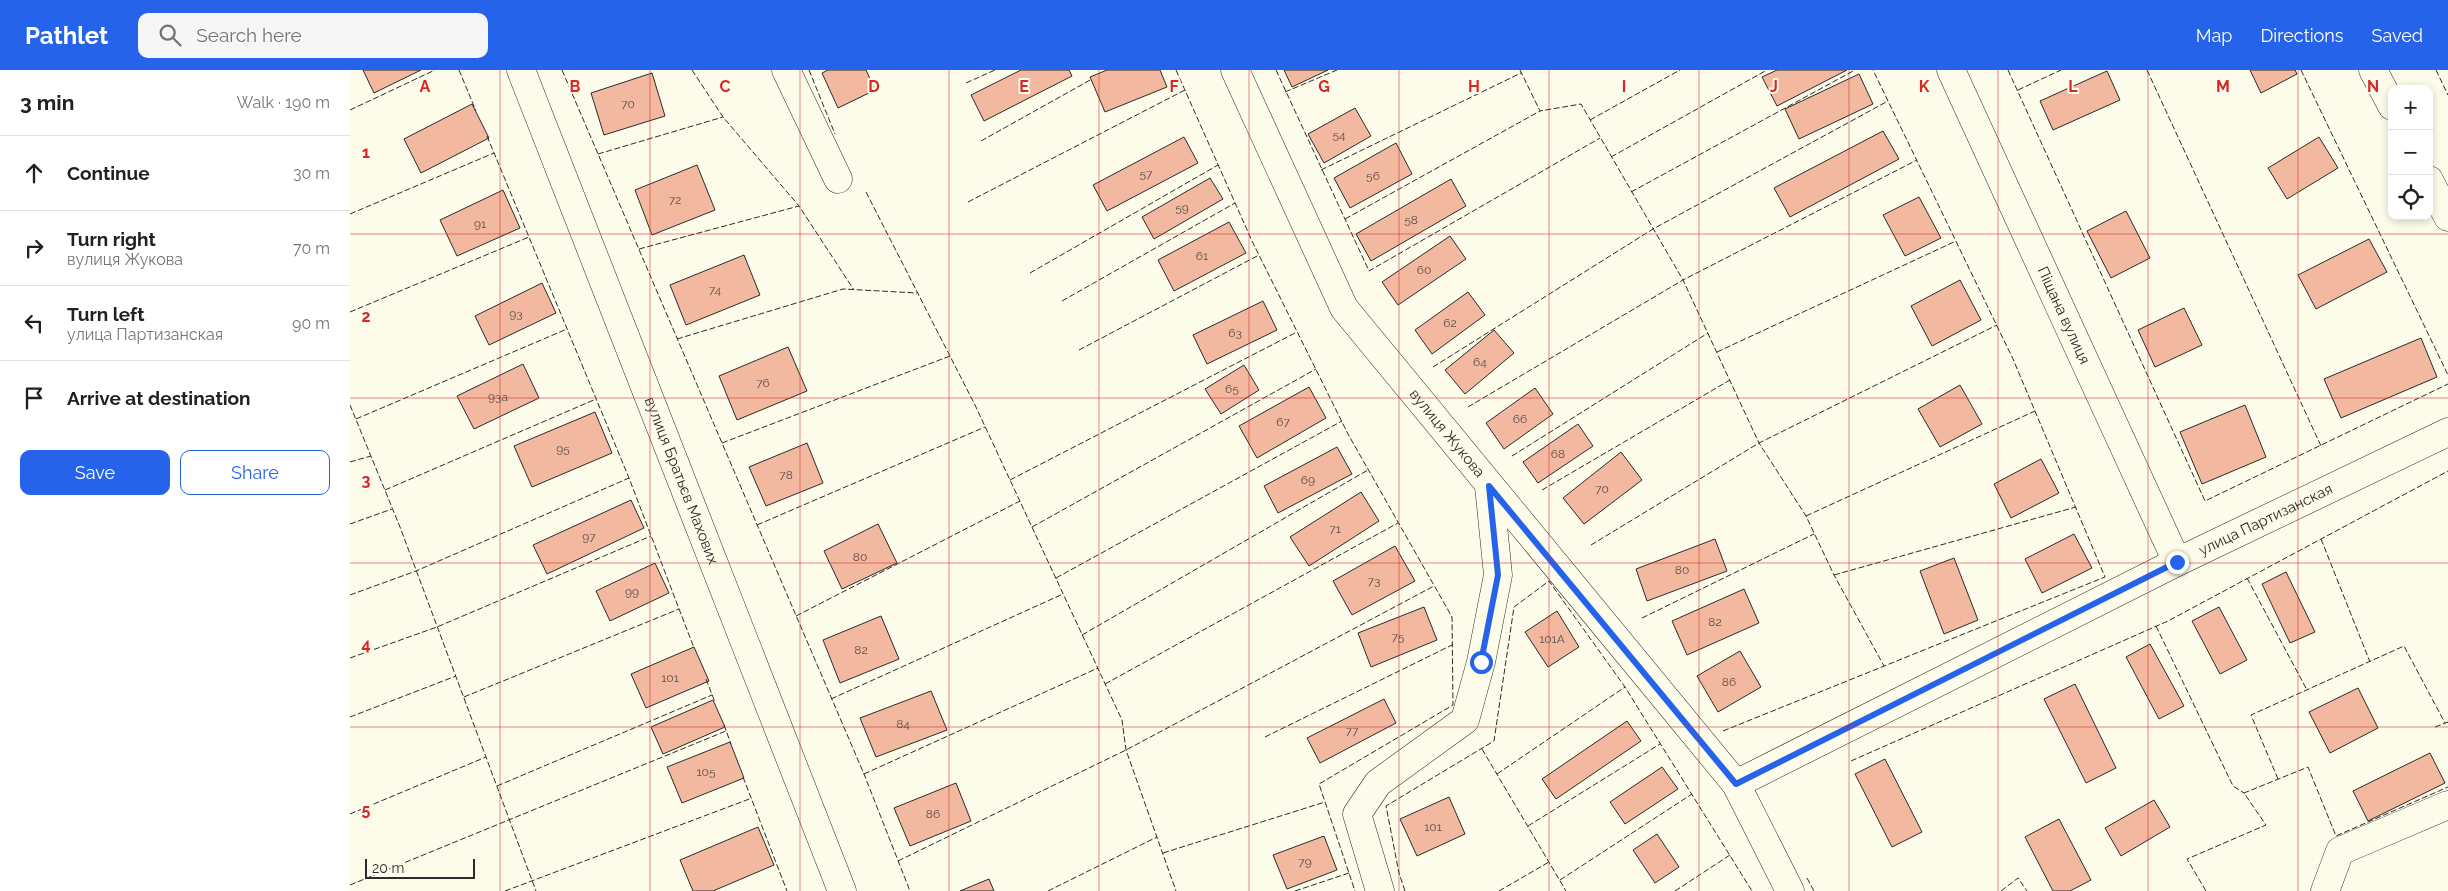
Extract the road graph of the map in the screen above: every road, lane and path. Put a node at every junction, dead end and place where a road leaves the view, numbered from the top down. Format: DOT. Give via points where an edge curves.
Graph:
graph roads {
  1 [pos="521,70"];
  2 [pos="786,70"];
  3 [pos="1235,70"];
  4 [pos="1951,70"];
  5 [pos="2373,70"];
  6 [pos="2388,98"];
  7 [pos="838,179"];
  8 [pos="2433,188"];
  9 [pos="2448,217"];
  10 [pos="2448,432"];
  11 [pos="1489,486"];
  12 [pos="2177,562"];
  13 [pos="1736,784"];
  14 [pos="2448,805"];
  15 [pos="842,891"];
  16 [pos="1380,891"];
  17 [pos="1790,891"];
  18 [pos="2325,891"];
  1 -- 15 [label="street, вулиця Братьєв Махових"];
  2 -- 7 [label="street"];
  3 -- 11 [label="street, вулиця Жукова" via="1344,308"];
  4 -- 12 [label="street, Піщана вулиця"];
  5 -- 6 [label="street"];
  8 -- 9 [label="street"];
  10 -- 12 [label="street, улица Партизанская"];
  11 -- 13 [label="street, вулиця Жукова"];
  11 -- 16 [label="street" via="1498,575 1481,662 1465,720 1378,783 1357,814"];
  12 -- 13 [label="street, улица Партизанская"];
  13 -- 17 [label="street, вулиця Жукова"];
  14 -- 18 [label="street" via="2340,851"];
}
